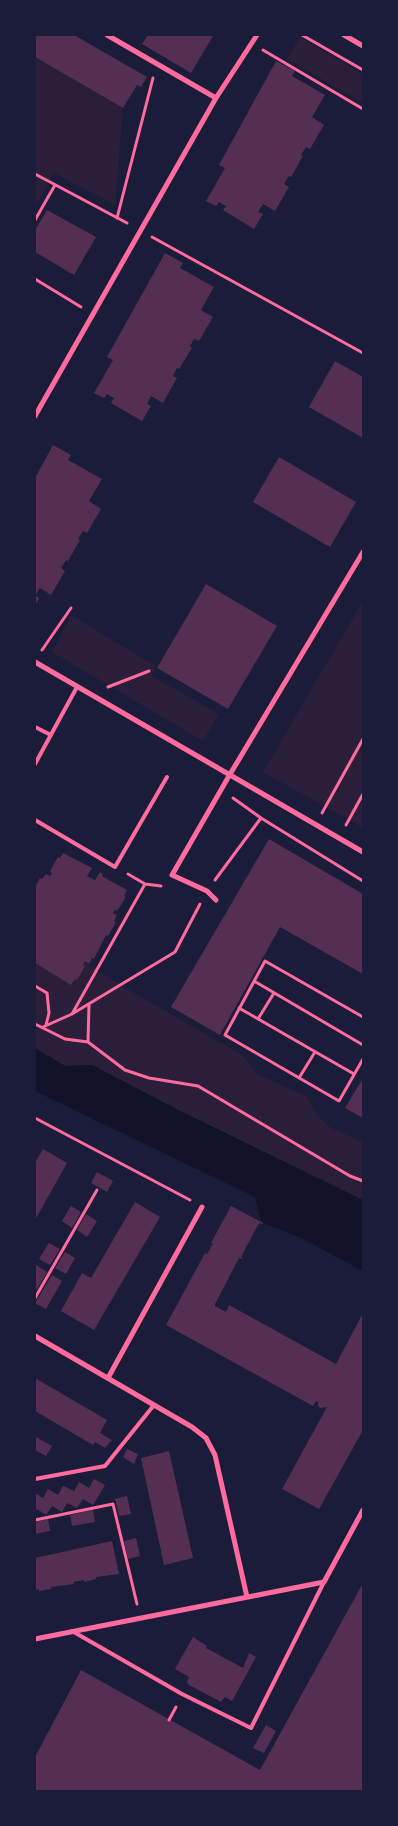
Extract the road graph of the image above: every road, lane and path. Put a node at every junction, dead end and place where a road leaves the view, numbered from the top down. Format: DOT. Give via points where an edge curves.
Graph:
graph roads {
  1 [pos="106,35"];
  2 [pos="257,35"];
  3 [pos="302,35"];
  4 [pos="344,35"];
  5 [pos="252,43"];
  6 [pos="363,46"];
  7 [pos="156,64"];
  8 [pos="363,70"];
  9 [pos="216,98"];
  10 [pos="363,109"];
  11 [pos="35,174"];
  12 [pos="55,185"];
  13 [pos="117,218"];
  14 [pos="35,220"];
  15 [pos="140,231"];
  16 [pos="35,279"];
  17 [pos="93,315"];
  18 [pos="363,353"];
  19 [pos="35,416"];
  20 [pos="363,552"];
  21 [pos="71,608"];
  22 [pos="40,654"];
  23 [pos="35,662"];
  24 [pos="149,671"];
  25 [pos="77,687"];
  26 [pos="89,694"];
  27 [pos="35,727"];
  28 [pos="50,735"];
  29 [pos="363,739"];
  30 [pos="35,764"];
  31 [pos="229,776"];
  32 [pos="167,778"];
  33 [pos="221,790"];
  34 [pos="363,794"];
  35 [pos="261,818"];
  36 [pos="35,821"];
  37 [pos="315,825"];
  38 [pos="339,838"];
  39 [pos="363,852"];
  40 [pos="363,881"];
  41 [pos="145,884"];
  42 [pos="207,891"];
  43 [pos="216,900"];
  44 [pos="254,981"];
  45 [pos="35,986"];
  46 [pos="274,993"];
  47 [pos="89,1004"];
  48 [pos="239,1008"];
  49 [pos="72,1014"];
  50 [pos="363,1016"];
  51 [pos="258,1019"];
  52 [pos="35,1024"];
  53 [pos="44,1026"];
  54 [pos="88,1042"];
  55 [pos="363,1044"];
  56 [pos="315,1052"];
  57 [pos="363,1059"];
  58 [pos="354,1074"];
  59 [pos="299,1078"];
  60 [pos="35,1118"];
  61 [pos="363,1181"];
  62 [pos="97,1190"];
  63 [pos="202,1206"];
  64 [pos="35,1298"];
  65 [pos="35,1336"];
  66 [pos="108,1378"];
  67 [pos="154,1405"];
  68 [pos="35,1479"];
  69 [pos="363,1510"];
  70 [pos="35,1520"];
  71 [pos="324,1582"];
  72 [pos="247,1597"];
  73 [pos="140,1618"];
  74 [pos="72,1631"];
  75 [pos="35,1638"];
  1 -- 7 [label="street"];
  2 -- 5 [label="street"];
  3 -- 8 [label="path"];
  4 -- 6 [label="street"];
  5 -- 9 [label="street"];
  5 -- 10 [label="path"];
  7 -- 9 [label="street"];
  7 -- 13 [label="path"];
  9 -- 15 [label="street"];
  11 -- 12 [label="path"];
  12 -- 13 [label="path"];
  12 -- 14 [label="path"];
  13 -- 15 [label="path"];
  15 -- 17 [label="street"];
  15 -- 18 [label="path"];
  16 -- 17 [label="path"];
  17 -- 19 [label="street"];
  20 -- 31 [label="street"];
  21 -- 22 [label="path"];
  23 -- 25 [label="street"];
  24 -- 26 [label="path"];
  25 -- 26 [label="street"];
  25 -- 28 [label="lane"];
  26 -- 31 [label="street"];
  27 -- 28 [label="lane"];
  28 -- 30 [label="lane"];
  29 -- 37 [label="path"];
  31 -- 33 [label="street"];
  31 -- 37 [label="street"];
  32 -- 36 [label="lane" via="115,867"];
  33 -- 35 [label="path"];
  33 -- 42 [label="street" via="172,875"];
  34 -- 38 [label="path"];
  35 -- 40 [label="path"];
  35 -- 42 [label="path"];
  37 -- 38 [label="street"];
  38 -- 39 [label="street"];
  41 -- 49 [label="path"];
  42 -- 43 [label="street"];
  42 -- 47 [label="path" via="174,952"];
  44 -- 46 [label="path"];
  44 -- 48 [label="path"];
  44 -- 50 [label="path" via="265,961"];
  45 -- 53 [label="path" via="46,993 50,1013"];
  46 -- 51 [label="path"];
  46 -- 55 [label="path"];
  47 -- 49 [label="path"];
  47 -- 54 [label="path"];
  48 -- 51 [label="path"];
  48 -- 59 [label="path" via="225,1035"];
  49 -- 53 [label="path"];
  51 -- 56 [label="path"];
  52 -- 53 [label="path"];
  53 -- 54 [label="path" via="65,1039"];
  54 -- 61 [label="path" via="125,1070 198,1086"];
  56 -- 58 [label="path"];
  56 -- 59 [label="path"];
  57 -- 58 [label="path"];
  58 -- 59 [label="path" via="339,1100"];
  60 -- 63 [label="path"];
  62 -- 64 [label="path"];
  63 -- 66 [label="street"];
  65 -- 66 [label="street"];
  66 -- 67 [label="street"];
  67 -- 68 [label="lane" via="105,1466"];
  67 -- 72 [label="street" via="199,1432 212,1446"];
  69 -- 71 [label="street"];
  70 -- 73 [label="path" via="113,1504"];
  71 -- 72 [label="street"];
  71 -- 74 [label="lane" via="251,1728 182,1694"];
  72 -- 73 [label="street"];
  73 -- 74 [label="street"];
  74 -- 75 [label="street"];
}
